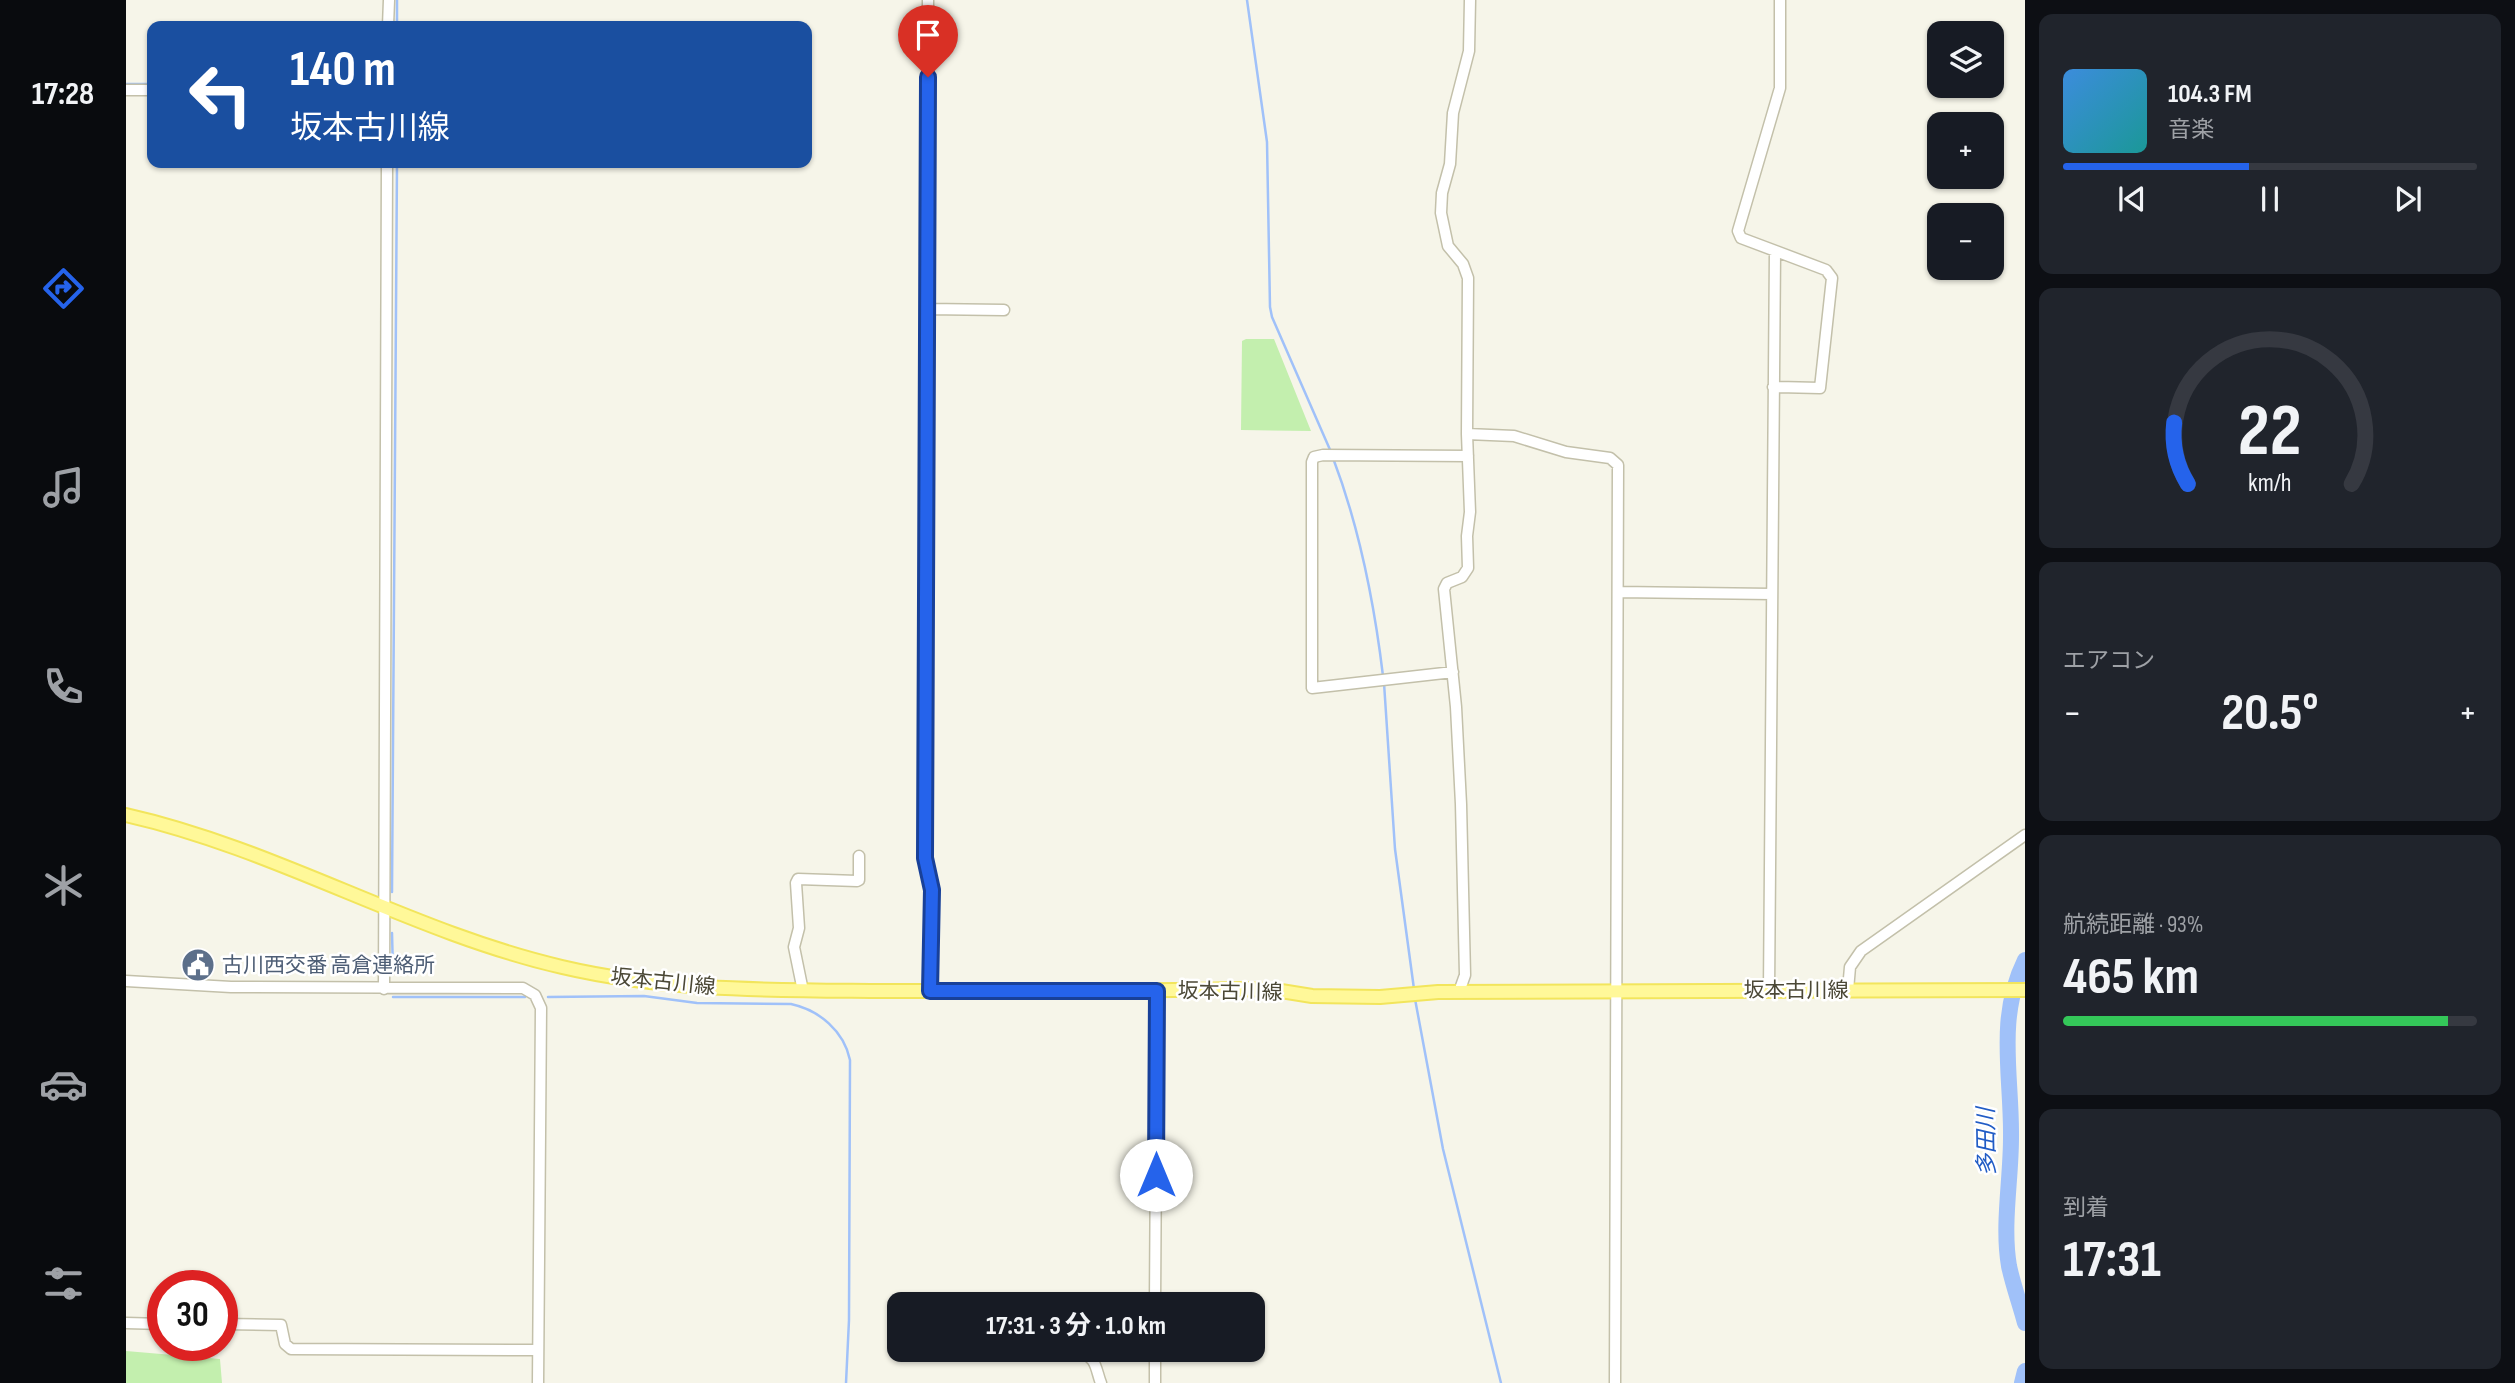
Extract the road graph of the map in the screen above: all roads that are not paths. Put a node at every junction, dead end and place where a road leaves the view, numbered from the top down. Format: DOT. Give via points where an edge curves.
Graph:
graph roads {
  1 [pos="389,0"];
  2 [pos="928,0"];
  3 [pos="1470,0"];
  4 [pos="1780,0"];
  5 [pos="388,21"];
  6 [pos="126,90"];
  7 [pos="147,90"];
  8 [pos="387,168"];
  9 [pos="1775,251"];
  10 [pos="927,309"];
  11 [pos="1004,310"];
  12 [pos="1773,387"];
  13 [pos="1467,434"];
  14 [pos="1468,456"];
  15 [pos="1618,592"];
  16 [pos="1772,594"];
  17 [pos="1453,672"];
  18 [pos="126,815"];
  19 [pos="2025,835"];
  20 [pos="859,856"];
  21 [pos="384,906"];
  22 [pos="126,981"];
  23 [pos="384,989"];
  24 [pos="803,990"];
  25 [pos="1769,990"];
  26 [pos="1847,990"];
  27 [pos="2025,990"];
  28 [pos="930,991"];
  29 [pos="1157,991"];
  30 [pos="1616,991"];
  31 [pos="1459,992"];
  32 [pos="1155,1292"];
  33 [pos="126,1323"];
  34 [pos="147,1324"];
  35 [pos="238,1324"];
  36 [pos="538,1350"];
  37 [pos="1093,1362"];
  38 [pos="1155,1362"];
  39 [pos="538,1383"];
  40 [pos="1101,1383"];
  41 [pos="1155,1383"];
  42 [pos="1615,1383"];
  1 -- 5 [label="street"];
  2 -- 10 [label="street"];
  3 -- 13 [label="street" via="1469,51 1453,113 1450,164 1440,213 1448,246 1468,278"];
  4 -- 9 [label="street" via="1780,88 1738,231 1741,238"];
  6 -- 7 [label="street"];
  8 -- 21 [label="street"];
  9 -- 12 [label="street"];
  9 -- 12 [label="street" via="1826,270 1832,278 1820,388"];
  10 -- 11 [label="street"];
  10 -- 28 [label="street" via="925,858 932,890"];
  12 -- 16 [label="street"];
  13 -- 14 [label="street"];
  13 -- 15 [label="street" via="1514,436 1566,452 1615,460"];
  14 -- 17 [label="street" via="1468,568 1444,589"];
  14 -- 17 [label="street" via="1323,455 1312,462 1311,688"];
  15 -- 16 [label="street"];
  15 -- 30 [label="street"];
  16 -- 25 [label="street"];
  17 -- 31 [label="street" via="1465,975"];
  18 -- 21 [label="main road, 坂本古川線" via="223,842"];
  19 -- 26 [label="street" via="1861,951 1850,967"];
  20 -- 24 [label="street" via="857,881 798,879 796,883 799,928 794,947"];
  21 -- 23 [label="street"];
  21 -- 24 [label="main road, 坂本古川線" via="470,941 582,972 705,989"];
  22 -- 23 [label="street"];
  23 -- 36 [label="street" via="523,988 538,1000"];
  24 -- 28 [label="main road, 坂本古川線"];
  25 -- 26 [label="main road, 坂本古川線"];
  25 -- 30 [label="main road, 坂本古川線"];
  26 -- 27 [label="main road, 坂本古川線"];
  28 -- 29 [label="main road, 坂本古川線"];
  29 -- 31 [label="main road, 坂本古川線" via="1248,989 1312,996"];
  29 -- 32 [label="street"];
  30 -- 31 [label="main road, 坂本古川線"];
  30 -- 42 [label="street"];
  33 -- 34 [label="street"];
  35 -- 36 [label="street" via="281,1325 291,1349"];
  36 -- 39 [label="street"];
  37 -- 40 [label="street"];
  38 -- 41 [label="street"];
}
